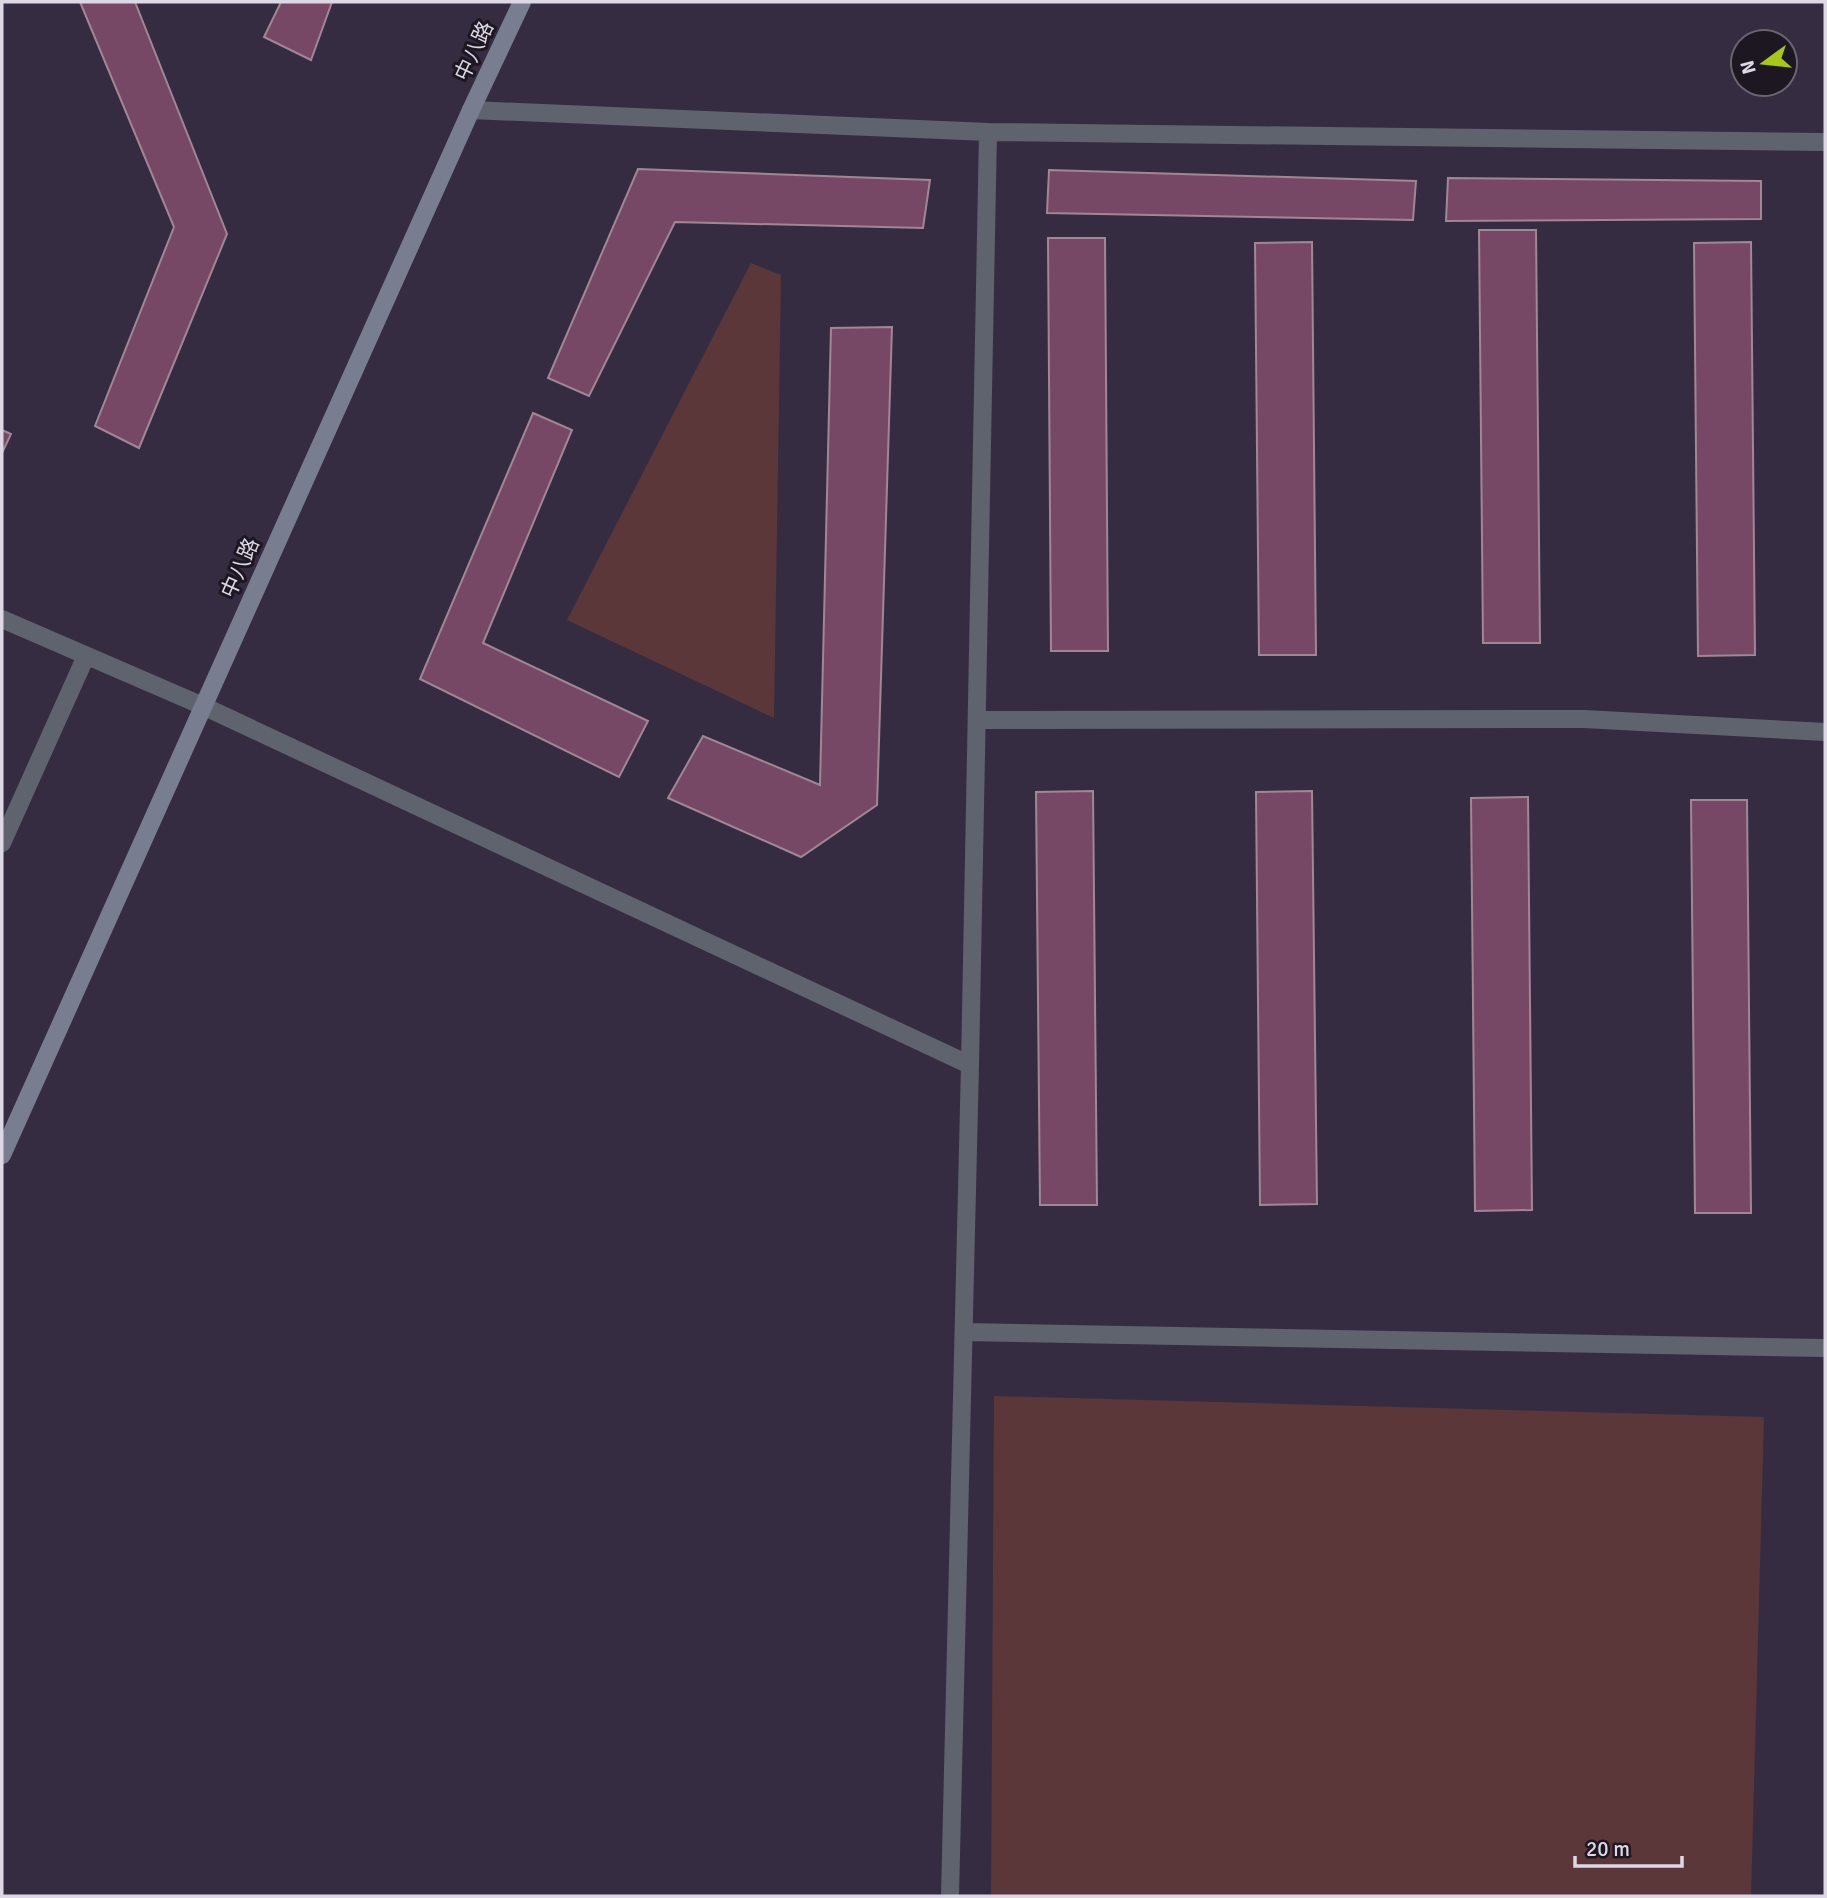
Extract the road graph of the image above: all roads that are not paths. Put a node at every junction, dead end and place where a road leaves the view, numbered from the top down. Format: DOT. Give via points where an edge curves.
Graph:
graph roads {
  1 [pos="522,2"];
  2 [pos="471,110"];
  3 [pos="988,132"];
  4 [pos="1825,142"];
  5 [pos="2,619"];
  6 [pos="86,656"];
  7 [pos="203,706"];
  8 [pos="977,720"];
  9 [pos="1825,732"];
  10 [pos="2,842"];
  11 [pos="970,1065"];
  12 [pos="2,1155"];
  13 [pos="964,1332"];
  14 [pos="1825,1348"];
  15 [pos="950,1896"];
  1 -- 2 [label="main road, 中八路"];
  2 -- 3 [label="street"];
  2 -- 7 [label="main road, 中八路"];
  3 -- 4 [label="street"];
  3 -- 8 [label="street"];
  5 -- 6 [label="street"];
  6 -- 7 [label="street"];
  6 -- 10 [label="street"];
  7 -- 11 [label="street"];
  7 -- 12 [label="main road, 中八路"];
  8 -- 9 [label="street" via="1584,719"];
  8 -- 11 [label="street"];
  11 -- 13 [label="street"];
  13 -- 14 [label="street"];
  13 -- 15 [label="street"];
}
